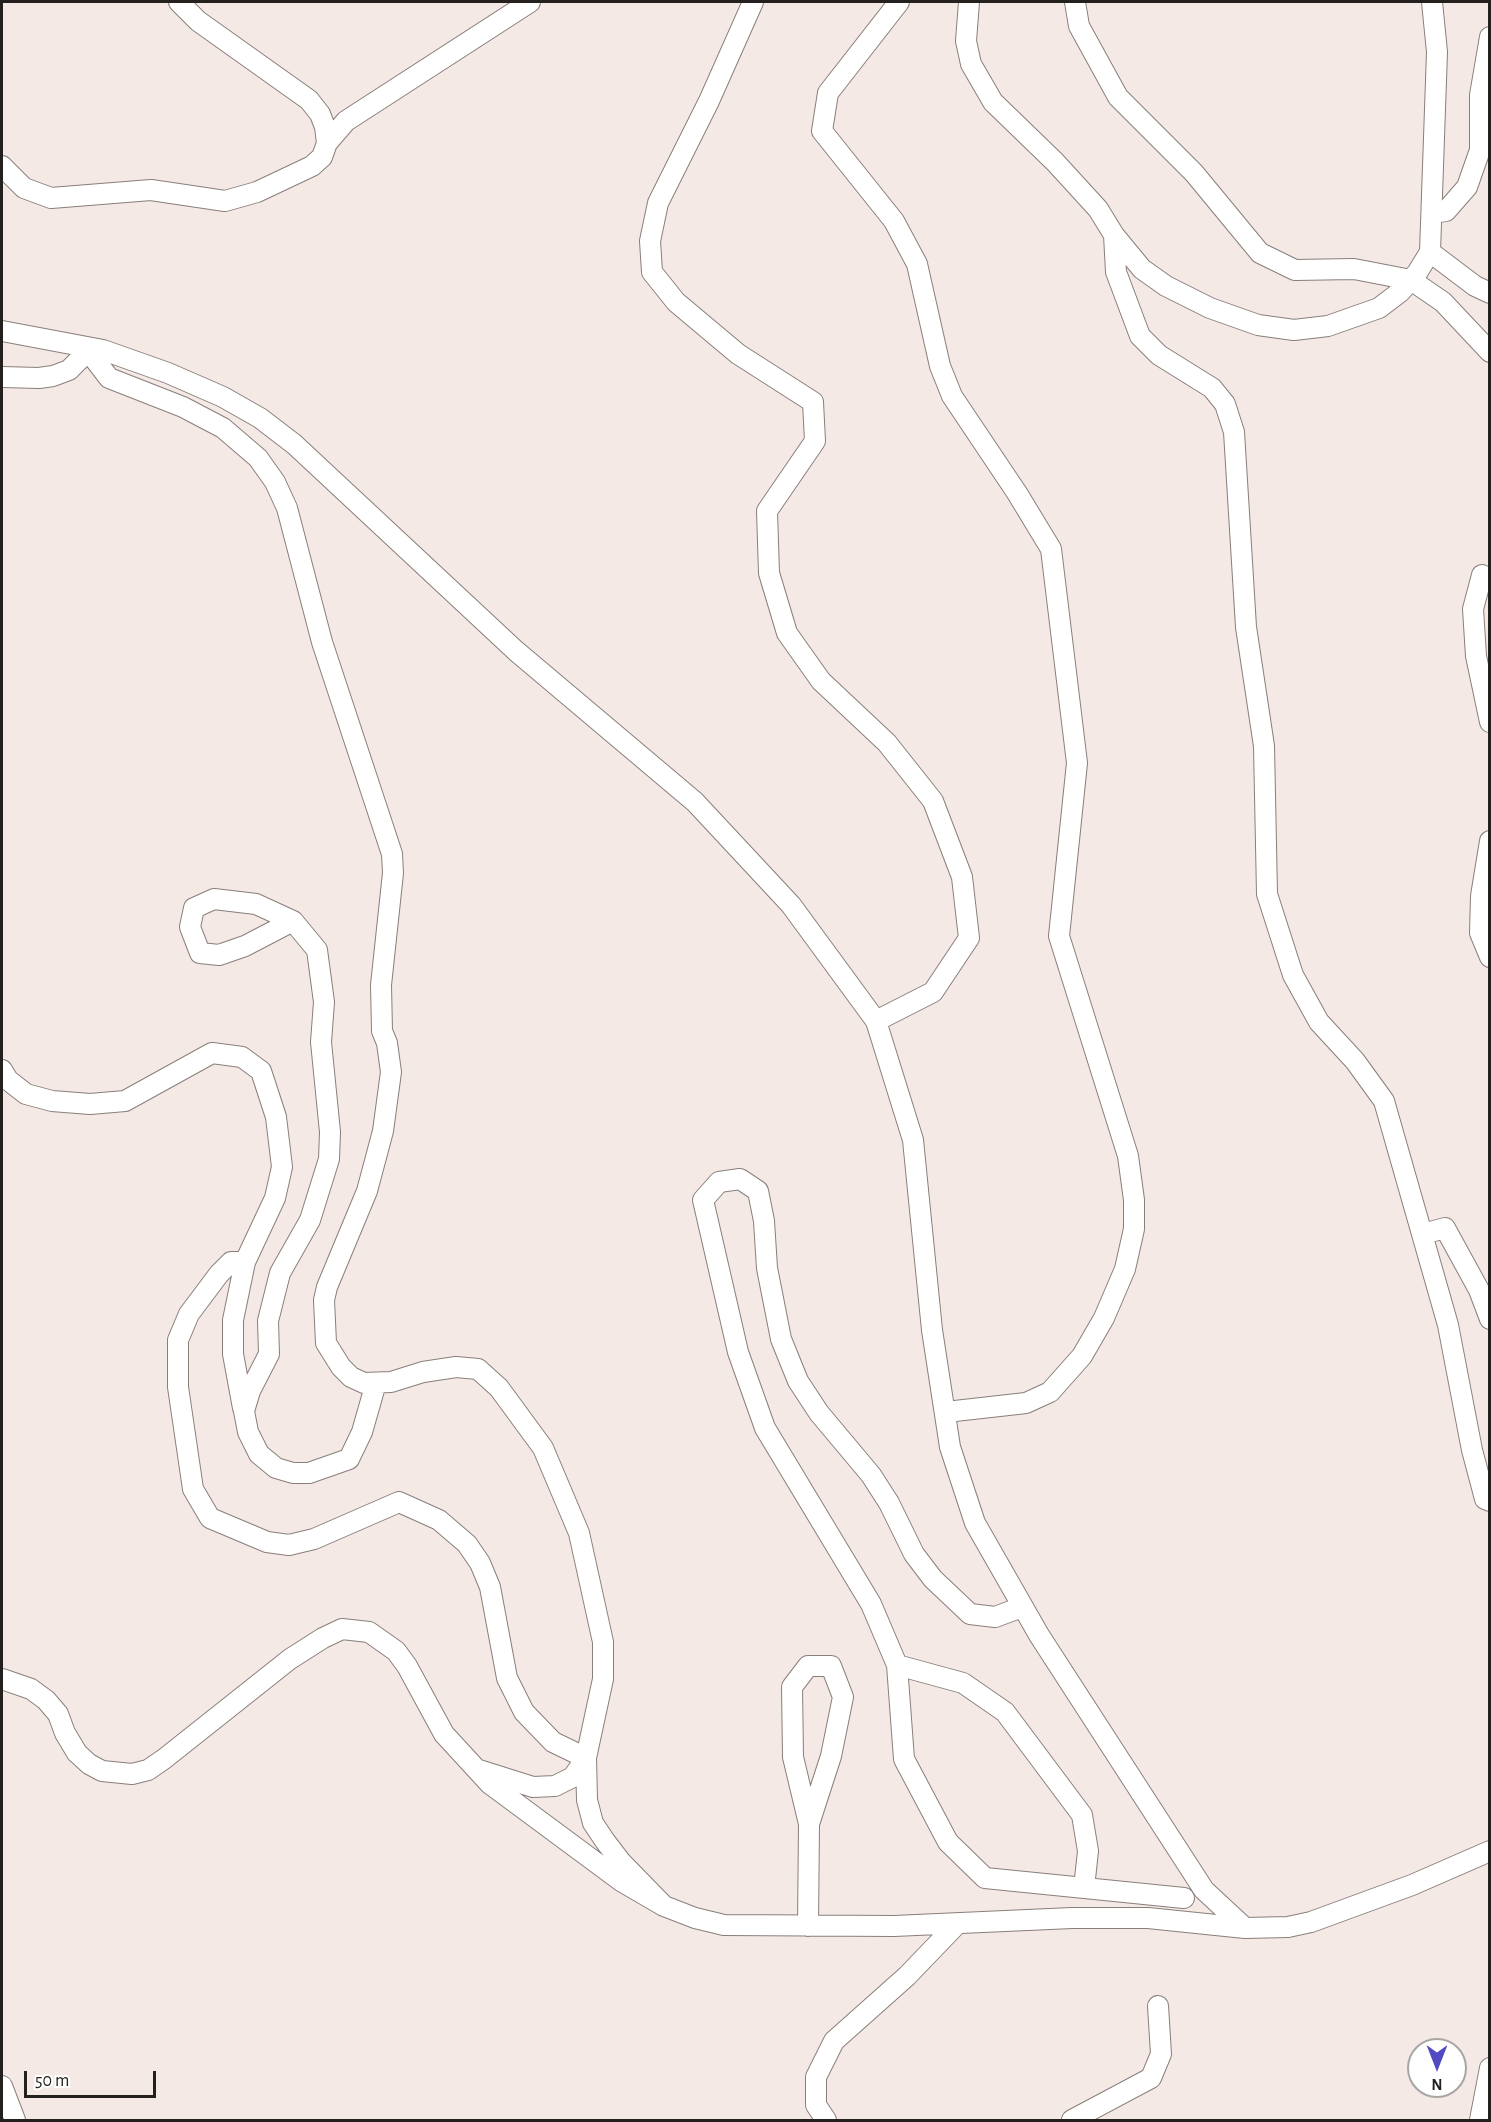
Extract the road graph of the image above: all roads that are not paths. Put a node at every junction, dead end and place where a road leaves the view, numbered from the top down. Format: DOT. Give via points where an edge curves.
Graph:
graph roads {
  1 [pos="179,2"];
  2 [pos="530,2"];
  3 [pos="753,2"];
  4 [pos="899,2"];
  5 [pos="969,2"];
  6 [pos="1075,2"];
  7 [pos="1432,2"];
  8 [pos="1490,37"];
  9 [pos="327,143"];
  10 [pos="2,166"];
  11 [pos="1432,213"];
  12 [pos="1114,235"];
  13 [pos="1430,252"];
  14 [pos="1411,280"];
  15 [pos="1490,293"];
  16 [pos="2,331"];
  17 [pos="86,348"];
  18 [pos="1490,352"];
  19 [pos="2,377"];
  20 [pos="1490,579"];
  21 [pos="1490,722"];
  22 [pos="1490,841"];
  23 [pos="293,921"];
  24 [pos="1490,957"];
  25 [pos="876,1021"];
  26 [pos="2,1070"];
  27 [pos="1423,1234"];
  28 [pos="245,1262"];
  29 [pos="1490,1319"];
  30 [pos="376,1383"];
  31 [pos="244,1411"];
  32 [pos="946,1412"];
  33 [pos="1490,1501"];
  34 [pos="1022,1607"];
  35 [pos="897,1665"];
  36 [pos="2,1679"];
  37 [pos="586,1758"];
  38 [pos="475,1769"];
  39 [pos="808,1824"];
  40 [pos="1490,1851"];
  41 [pos="1193,1872"];
  42 [pos="1084,1888"];
  43 [pos="1184,1898"];
  44 [pos="664,1906"];
  45 [pos="1177,1921"];
  46 [pos="957,1924"];
  47 [pos="808,1926"];
  48 [pos="1245,1928"];
  49 [pos="1158,2006"];
  50 [pos="1490,2068"];
  51 [pos="2,2086"];
  52 [pos="15,2121"];
  53 [pos="826,2121"];
  54 [pos="1072,2121"];
  55 [pos="1480,2121"];
  1 -- 9 [label="lane" via="198,21 309,100 320,114"];
  2 -- 9 [label="lane" via="346,121"];
  3 -- 25 [label="lane" via="658,203 650,241 652,272 676,302 738,354 813,402 815,441 767,511 769,573 787,633 821,681 887,743 933,801 962,876 969,938 933,992"];
  4 -- 32 [label="lane" via="828,93 822,131 894,221 917,264 940,366 952,396 1051,549 1077,763 1059,936 1128,1156 1134,1200 1134,1229 1125,1269 1104,1318 1070,1371 1050,1392 1026,1403"];
  5 -- 12 [label="lane" via="966,41 977,80 993,102 1098,209"];
  6 -- 14 [label="lane" via="1079,26 1118,97 1194,173 1260,253 1295,270 1354,269"];
  7 -- 11 [label="lane" via="1437,52"];
  8 -- 11 [label="lane" via="1480,95 1480,150 1467,187 1446,211"];
  9 -- 10 [label="lane" via="322,157 312,166 257,192 225,201 151,190 51,198 24,188"];
  11 -- 13 [label="lane"];
  12 -- 14 [label="lane" via="1142,269 1166,286 1210,308 1258,325 1294,330 1352,320 1379,309"];
  12 -- 27 [label="lane" via="1116,272 1140,336 1159,355 1212,388 1225,404 1231,423 1239,490 1246,627 1264,746 1267,894 1293,975 1314,1012 1384,1101"];
  13 -- 14 [label="lane"];
  13 -- 15 [label="lane"];
  14 -- 18 [label="lane" via="1443,302"];
  16 -- 17 [label="lane"];
  17 -- 19 [label="lane" via="69,370 53,376"];
  17 -- 25 [label="lane" via="103,350 168,373 222,397 260,418 294,444 516,651 694,802 791,905"];
  17 -- 30 [label="lane" via="109,378 183,407 223,428 258,458 275,482 296,538 342,707 392,854 392,898 381,986 382,1031 391,1072 383,1131 367,1191 324,1300 323,1332 333,1357 351,1377"];
  20 -- 21 [label="lane" via="1482,575 1473,609 1476,656"];
  22 -- 24 [label="lane" via="1480,933"];
  23 -- 23 [label="lane" via="256,904 214,899 194,908 190,927 200,953 219,955"];
  23 -- 31 [label="lane" via="317,950 324,1002 321,1042 329,1159 310,1220 280,1273 268,1321 269,1354"];
  25 -- 32 [label="lane" via="913,1140 932,1330"];
  26 -- 28 [label="lane" via="26,1094 90,1104 125,1101 212,1053 242,1057 261,1071 276,1117 282,1167 275,1198"];
  27 -- 29 [label="lane" via="1445,1228"];
  27 -- 33 [label="lane" via="1448,1325 1472,1450 1485,1498"];
  28 -- 31 [label="lane" via="233,1320 233,1354"];
  28 -- 37 [label="lane" via="231,1262 219,1274 189,1314 178,1340 178,1387 193,1489 210,1518 267,1542 289,1545 314,1539 399,1502 439,1520 466,1544 487,1579 507,1678 524,1712 553,1742"];
  30 -- 31 [label="lane" via="362,1432 349,1459 309,1473 276,1468 259,1454 248,1432"];
  30 -- 37 [label="lane" via="456,1367 477,1369 499,1388 543,1448 579,1533 603,1642 602,1688"];
  32 -- 34 [label="lane" via="950,1447 975,1523"];
  34 -- 35 [label="lane" via="995,1617 970,1614 933,1579 914,1554 871,1475 819,1413 798,1381 781,1339 758,1191 740,1179 719,1182 703,1200 738,1352 765,1428 871,1604"];
  34 -- 41 [label="lane"];
  35 -- 42 [label="lane" via="963,1683 1005,1712 1082,1815 1088,1851"];
  35 -- 42 [label="lane" via="903,1759 948,1842 985,1878"];
  36 -- 38 [label="lane" via="31,1689 46,1700 58,1714 77,1753 89,1764 102,1771 132,1774 148,1770 164,1759 290,1659 342,1629 356,1629 369,1632 396,1651 444,1734"];
  37 -- 38 [label="lane" via="573,1778 555,1786 533,1786"];
  37 -- 44 [label="lane" via="587,1800 593,1823 621,1862"];
  38 -- 44 [label="lane" via="621,1881"];
  39 -- 39 [label="lane" via="793,1757 792,1687 808,1666 831,1666 843,1697 831,1756"];
  39 -- 47 [label="lane"];
  40 -- 48 [label="lane" via="1311,1922"];
  41 -- 43 [label="lane"];
  41 -- 48 [label="lane" via="1219,1906"];
  42 -- 43 [label="lane"];
  43 -- 45 [label="lane"];
  44 -- 47 [label="lane" via="724,1925"];
  45 -- 46 [label="lane" via="1072,1918"];
  45 -- 48 [label="lane"];
  46 -- 47 [label="lane"];
  46 -- 53 [label="lane" via="907,1977 834,2041 816,2077 816,2105"];
  49 -- 54 [label="lane" via="1161,2054 1151,2078"];
  50 -- 55 [label="lane"];
  51 -- 52 [label="lane"];
}
